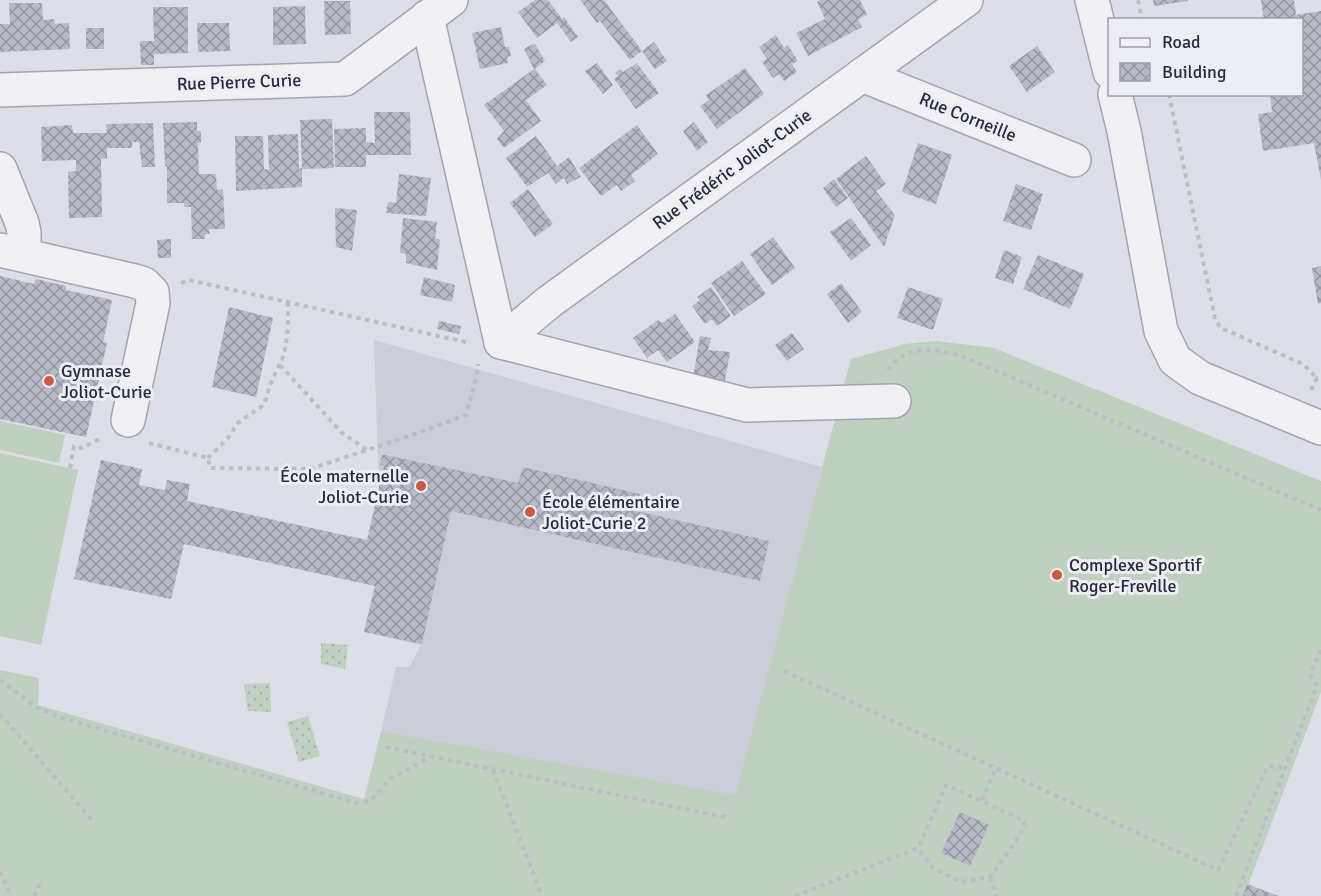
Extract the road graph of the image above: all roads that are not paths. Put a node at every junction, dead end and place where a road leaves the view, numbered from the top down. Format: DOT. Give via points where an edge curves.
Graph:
graph roads {
  1 [pos="966,0"];
  2 [pos="1092,0"];
  3 [pos="439,9"];
  4 [pos="1108,64"];
  5 [pos="862,75"];
  6 [pos="0,90"];
  7 [pos="1115,96"];
  8 [pos="1074,160"];
  9 [pos="0,169"];
  10 [pos="12,252"];
  11 [pos="491,344"];
  12 [pos="881,401"];
  13 [pos="128,420"];
  14 [pos="1321,428"];
  1 -- 5 [label="street, Rue Frédéric Joliot-Curie"];
  2 -- 4 [label="street"];
  3 -- 6 [label="street, Rue Pierre Curie" via="345,79"];
  3 -- 11 [label="street"];
  5 -- 8 [label="street, Rue Corneille"];
  5 -- 11 [label="street, Rue Frédéric Joliot-Curie"];
  7 -- 14 [label="street" via="1161,331 1175,360 1200,378"];
  9 -- 10 [label="street" via="24,233"];
  10 -- 13 [label="street" via="135,281 152,292 153,303"];
  11 -- 12 [label="street" via="747,405"];
}
